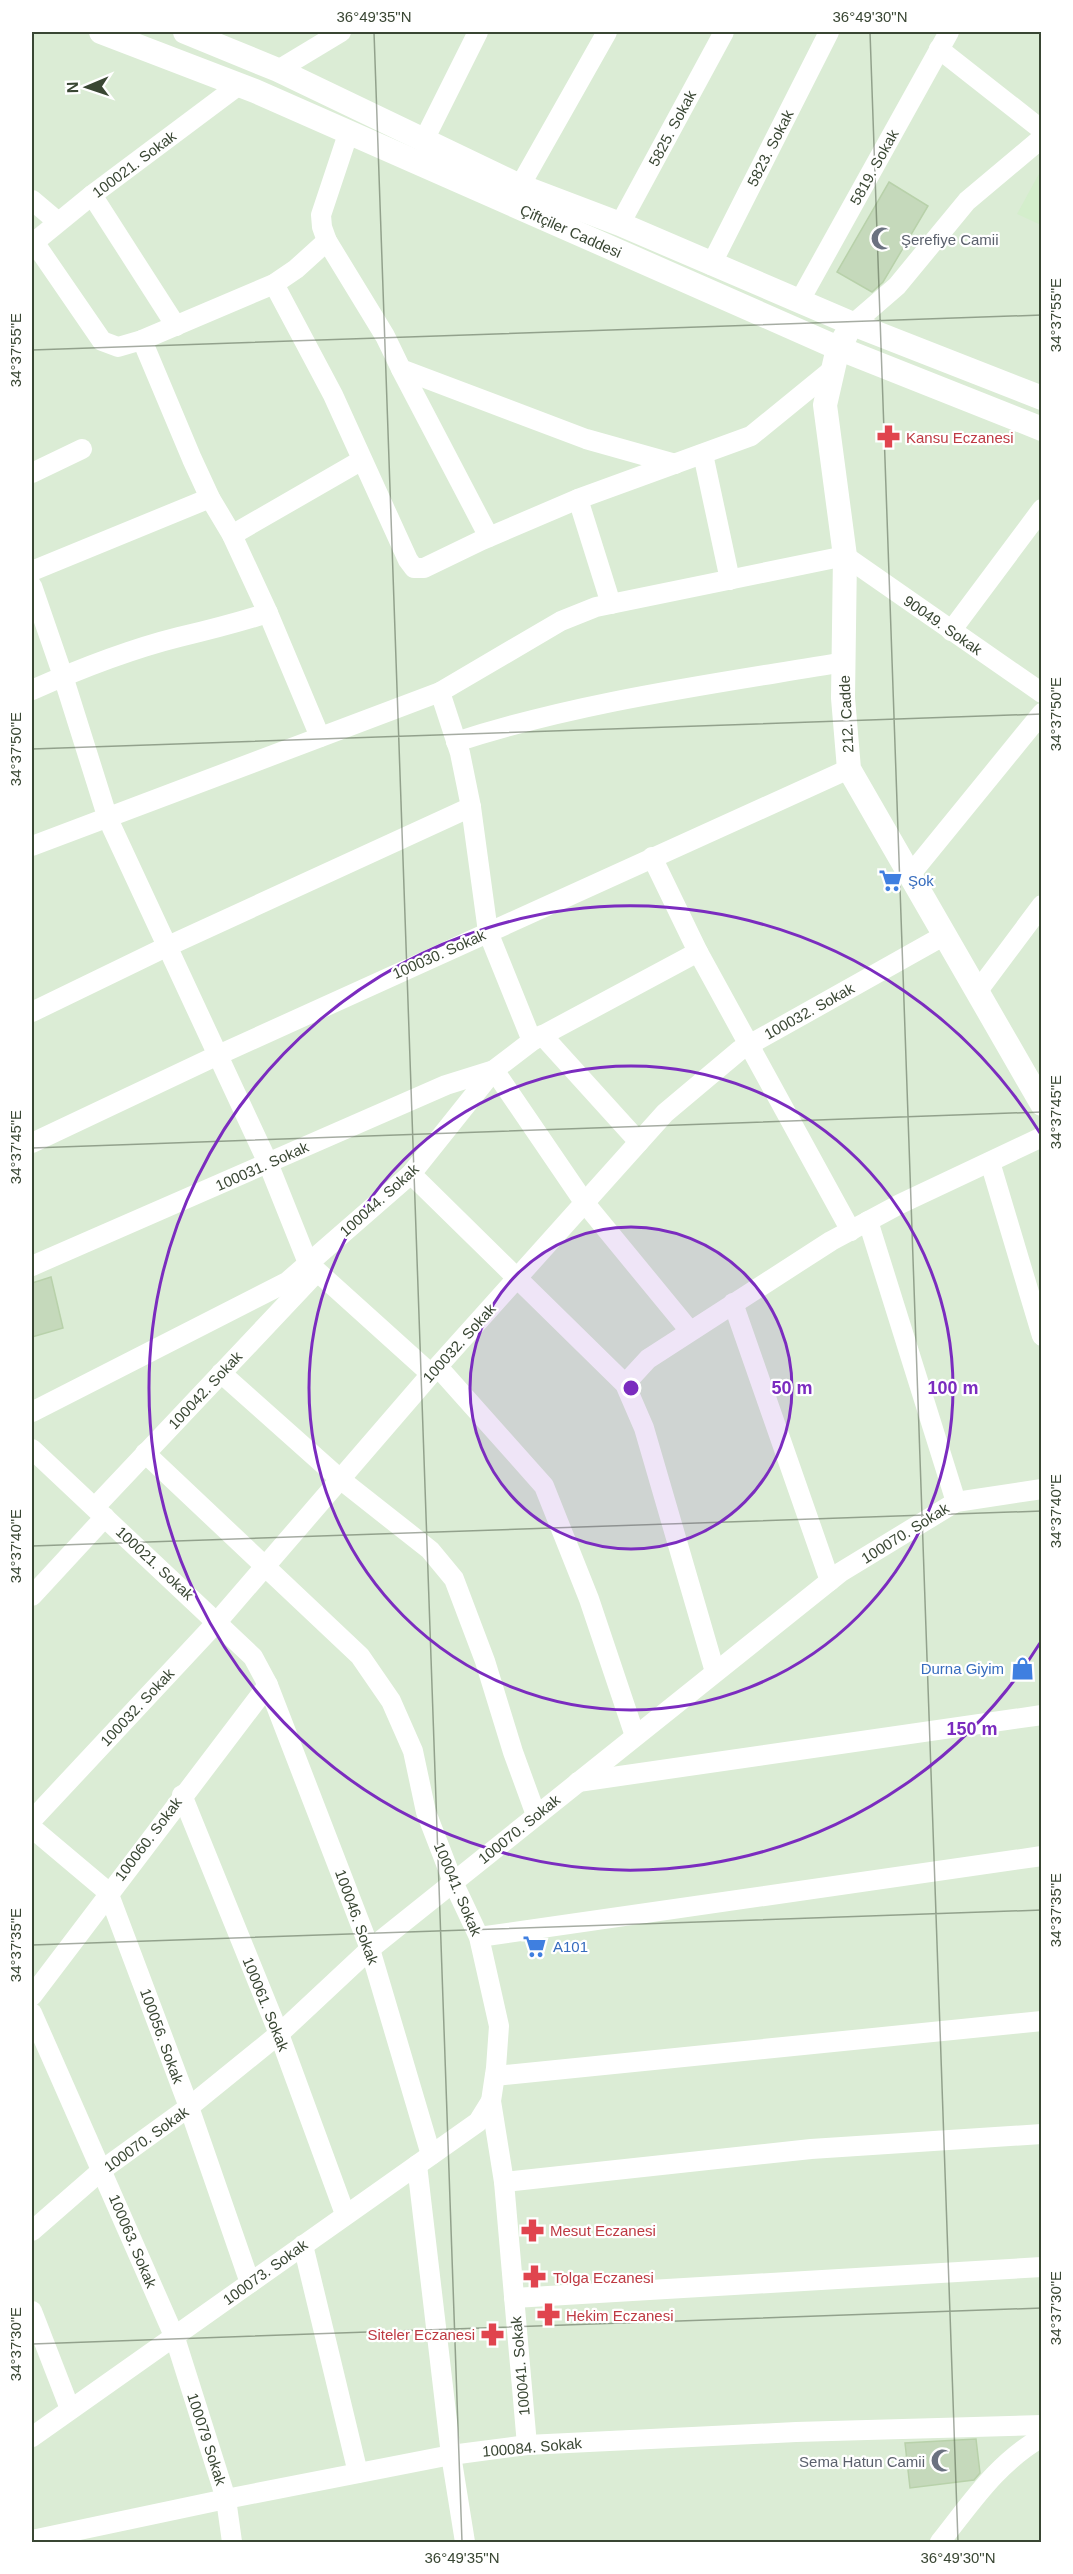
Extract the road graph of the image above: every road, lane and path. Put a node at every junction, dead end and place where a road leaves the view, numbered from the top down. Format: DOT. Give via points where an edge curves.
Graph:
graph roads {
  1 [pos="101,32"];
  2 [pos="185,32"];
  3 [pos="341,32"];
  4 [pos="478,32"];
  5 [pos="607,32"];
  6 [pos="724,32"];
  7 [pos="829,32"];
  8 [pos="949,32"];
  9 [pos="939,49"];
  10 [pos="278,70"];
  11 [pos="239,86"];
  12 [pos="1041,130"];
  13 [pos="348,134"];
  14 [pos="1041,138"];
  15 [pos="424,140"];
  16 [pos="520,186"];
  17 [pos="92,195"];
  18 [pos="32,200"];
  19 [pos="58,222"];
  20 [pos="620,224"];
  21 [pos="327,241"];
  22 [pos="33,243"];
  23 [pos="711,265"];
  24 [pos="274,284"];
  25 [pos="799,302"];
  26 [pos="853,324"];
  27 [pos="176,326"];
  28 [pos="142,340"];
  29 [pos="835,359"];
  30 [pos="401,369"];
  31 [pos="1041,398"];
  32 [pos="1041,429"];
  33 [pos="82,449"];
  34 [pos="703,454"];
  35 [pos="362,460"];
  36 [pos="675,464"];
  37 [pos="32,473"];
  38 [pos="210,498"];
  39 [pos="578,499"];
  40 [pos="1041,509"];
  41 [pos="232,535"];
  42 [pos="489,537"];
  43 [pos="844,556"];
  44 [pos="32,571"];
  45 [pos="730,580"];
  46 [pos="32,586"];
  47 [pos="611,604"];
  48 [pos="268,613"];
  49 [pos="951,631"];
  50 [pos="844,662"];
  51 [pos="63,676"];
  52 [pos="32,690"];
  53 [pos="440,692"];
  54 [pos="1041,693"];
  55 [pos="1041,713"];
  56 [pos="320,737"];
  57 [pos="456,742"];
  58 [pos="849,769"];
  59 [pos="471,807"];
  60 [pos="108,819"];
  61 [pos="32,846"];
  62 [pos="651,857"];
  63 [pos="910,875"];
  64 [pos="1041,905"];
  65 [pos="488,932"];
  66 [pos="945,935"];
  67 [pos="166,947"];
  68 [pos="698,952"];
  69 [pos="977,992"];
  70 [pos="32,1012"];
  71 [pos="537,1038"];
  72 [pos="749,1045"];
  73 [pos="216,1056"];
  74 [pos="494,1070"];
  75 [pos="1041,1104"];
  76 [pos="1041,1137"];
  77 [pos="639,1142"];
  78 [pos="32,1143"];
  79 [pos="990,1162"];
  80 [pos="268,1163"];
  81 [pos="411,1174"];
  82 [pos="584,1203"];
  83 [pos="868,1221"];
  84 [pos="851,1230"];
  85 [pos="32,1266"];
  86 [pos="312,1268"];
  87 [pos="516,1279"];
  88 [pos="733,1303"];
  89 [pos="690,1331"];
  90 [pos="1041,1336"];
  91 [pos="434,1370"];
  92 [pos="221,1373"];
  93 [pos="625,1384"];
  94 [pos="32,1412"];
  95 [pos="32,1449"];
  96 [pos="145,1453"];
  97 [pos="340,1479"];
  98 [pos="1041,1490"];
  99 [pos="956,1502"];
  100 [pos="100,1512"];
  101 [pos="265,1566"];
  102 [pos="830,1581"];
  103 [pos="32,1596"];
  104 [pos="217,1622"];
  105 [pos="715,1672"];
  106 [pos="268,1685"];
  107 [pos="1041,1715"];
  108 [pos="635,1736"];
  109 [pos="578,1782"];
  110 [pos="182,1795"];
  111 [pos="536,1815"];
  112 [pos="32,1820"];
  113 [pos="32,1828"];
  114 [pos="1041,1856"];
  115 [pos="453,1882"];
  116 [pos="108,1892"];
  117 [pos="479,1937"];
  118 [pos="370,1949"];
  119 [pos="32,1996"];
  120 [pos="32,2013"];
  121 [pos="1041,2022"];
  122 [pos="279,2034"];
  123 [pos="495,2076"];
  124 [pos="491,2101"];
  125 [pos="189,2107"];
  126 [pos="1041,2134"];
  127 [pos="424,2160"];
  128 [pos="102,2170"];
  129 [pos="504,2182"];
  130 [pos="345,2214"];
  131 [pos="32,2231"];
  132 [pos="303,2245"];
  133 [pos="1041,2267"];
  134 [pos="250,2283"];
  135 [pos="514,2298"];
  136 [pos="32,2311"];
  137 [pos="175,2338"];
  138 [pos="70,2409"];
  139 [pos="1041,2425"];
  140 [pos="1041,2437"];
  141 [pos="32,2438"];
  142 [pos="527,2445"];
  143 [pos="451,2455"];
  144 [pos="358,2473"];
  145 [pos="226,2499"];
  146 [pos="32,2540"];
  147 [pos="232,2542"];
  148 [pos="465,2542"];
  149 [pos="940,2542"];
  1 -- 11 [label="street, Çiftçiler Caddesi"];
  2 -- 10 [label="street, Çiftçiler Caddesi"];
  3 -- 10 [label="street"];
  4 -- 15 [label="street"];
  5 -- 16 [label="street"];
  6 -- 20 [label="street, 5825. Sokak"];
  7 -- 23 [label="street, 5823. Sokak"];
  8 -- 9 [label="street, 5819. Sokak"];
  9 -- 12 [label="street"];
  9 -- 25 [label="street, 5819. Sokak"];
  10 -- 15 [label="street, Çiftçiler Caddesi"];
  11 -- 13 [label="street, Çiftçiler Caddesi"];
  11 -- 17 [label="street, 100021. Sokak"];
  13 -- 21 [label="street" via="321,215"];
  13 -- 29 [label="street, Çiftçiler Caddesi"];
  14 -- 26 [label="street" via="967,201 897,286"];
  15 -- 16 [label="street, Çiftçiler Caddesi"];
  16 -- 20 [label="street, Çiftçiler Caddesi"];
  17 -- 19 [label="street, 100021. Sokak"];
  17 -- 27 [label="street"];
  18 -- 19 [label="street"];
  19 -- 22 [label="street, 100021. Sokak"];
  20 -- 23 [label="street, Çiftçiler Caddesi"];
  21 -- 24 [label="street"];
  21 -- 30 [label="street"];
  22 -- 28 [label="street" via="102,341 118,348"];
  23 -- 25 [label="street, Çiftçiler Caddesi"];
  24 -- 27 [label="street"];
  24 -- 35 [label="street" via="333,395"];
  25 -- 26 [label="street, Çiftçiler Caddesi"];
  26 -- 29 [label="street"];
  26 -- 31 [label="street, Çiftçiler Caddesi"];
  27 -- 28 [label="street"];
  28 -- 38 [label="street"];
  29 -- 32 [label="street, Çiftçiler Caddesi"];
  29 -- 34 [label="street" via="751,436"];
  29 -- 43 [label="street, 212. Cadde" via="825,405"];
  30 -- 36 [label="street" via="586,438"];
  30 -- 42 [label="street"];
  33 -- 37 [label="street"];
  34 -- 36 [label="street"];
  34 -- 45 [label="street"];
  35 -- 41 [label="street"];
  35 -- 42 [label="street" via="414,568 424,568"];
  36 -- 39 [label="street"];
  38 -- 41 [label="street"];
  38 -- 44 [label="street"];
  39 -- 42 [label="street"];
  39 -- 47 [label="street"];
  40 -- 49 [label="street"];
  41 -- 48 [label="street"];
  43 -- 45 [label="street"];
  43 -- 49 [label="street, 90049. Sokak"];
  43 -- 50 [label="street, 212. Cadde"];
  45 -- 47 [label="street"];
  46 -- 51 [label="street"];
  47 -- 53 [label="street" via="561,621"];
  48 -- 51 [label="street" via="178,637"];
  48 -- 56 [label="street"];
  49 -- 54 [label="street, 90049. Sokak"];
  50 -- 57 [label="street" via="617,700"];
  50 -- 58 [label="street, 212. Cadde"];
  51 -- 52 [label="street"];
  51 -- 60 [label="street"];
  53 -- 56 [label="street"];
  53 -- 57 [label="street"];
  55 -- 63 [label="street"];
  56 -- 60 [label="street"];
  57 -- 59 [label="street"];
  58 -- 62 [label="street, 100030. Sokak"];
  58 -- 63 [label="street, 212. Cadde"];
  59 -- 65 [label="street"];
  59 -- 67 [label="street"];
  60 -- 61 [label="street"];
  60 -- 67 [label="street"];
  62 -- 65 [label="street, 100030. Sokak"];
  62 -- 68 [label="street"];
  63 -- 66 [label="street, 212. Cadde"];
  64 -- 69 [label="street"];
  65 -- 71 [label="street"];
  65 -- 73 [label="street, 100030. Sokak"];
  66 -- 69 [label="street, 212. Cadde"];
  66 -- 72 [label="street, 100032. Sokak"];
  67 -- 70 [label="street"];
  67 -- 73 [label="street"];
  68 -- 71 [label="street, 100044. Sokak"];
  68 -- 72 [label="street"];
  69 -- 75 [label="street, 212. Cadde"];
  71 -- 74 [label="street, 100044. Sokak"];
  71 -- 77 [label="street"];
  72 -- 77 [label="street, 100032. Sokak" via="665,1113"];
  72 -- 84 [label="street"];
  73 -- 78 [label="street, 100030. Sokak"];
  73 -- 80 [label="street"];
  74 -- 80 [label="street, 100031. Sokak" via="446,1085"];
  74 -- 81 [label="street, 100044. Sokak"];
  74 -- 82 [label="street"];
  76 -- 79 [label="street"];
  77 -- 82 [label="street, 100032. Sokak"];
  79 -- 83 [label="street"];
  79 -- 90 [label="street"];
  80 -- 85 [label="street, 100031. Sokak"];
  80 -- 86 [label="street"];
  81 -- 86 [label="street, 100044. Sokak"];
  81 -- 87 [label="street"];
  82 -- 87 [label="street, 100032. Sokak"];
  82 -- 89 [label="street"];
  83 -- 84 [label="street"];
  83 -- 99 [label="street"];
  84 -- 88 [label="street"];
  86 -- 91 [label="street"];
  86 -- 92 [label="street, 100042. Sokak"];
  86 -- 94 [label="street, 100044. Sokak"];
  87 -- 91 [label="street, 100032. Sokak"];
  87 -- 93 [label="street"];
  88 -- 89 [label="street"];
  88 -- 102 [label="street"];
  89 -- 93 [label="street" via="648,1359"];
  91 -- 97 [label="street, 100032. Sokak"];
  91 -- 108 [label="street" via="544,1485 589,1599"];
  92 -- 96 [label="street, 100042. Sokak"];
  92 -- 97 [label="street"];
  93 -- 105 [label="street" via="644,1428"];
  95 -- 100 [label="street, 100021. Sokak"];
  96 -- 100 [label="street, 100042. Sokak"];
  96 -- 101 [label="street, 100041. Sokak"];
  97 -- 101 [label="street, 100032. Sokak"];
  97 -- 111 [label="street" via="430,1550 454,1579"];
  98 -- 99 [label="street, 100070. Sokak"];
  99 -- 102 [label="street, 100070. Sokak"];
  100 -- 103 [label="street, 100042. Sokak"];
  100 -- 104 [label="street, 100021. Sokak"];
  101 -- 104 [label="street, 100032. Sokak"];
  101 -- 115 [label="street, 100041. Sokak" via="360,1656 391,1701 413,1751 426,1812"];
  102 -- 105 [label="street, 100070. Sokak"];
  104 -- 106 [label="street, 100021. Sokak" via="253,1657"];
  104 -- 112 [label="street, 100032. Sokak"];
  105 -- 108 [label="street, 100070. Sokak"];
  106 -- 110 [label="street, 100060. Sokak"];
  106 -- 118 [label="street, 100046. Sokak"];
  107 -- 109 [label="street"];
  108 -- 109 [label="street, 100070. Sokak"];
  109 -- 111 [label="street, 100070. Sokak"];
  110 -- 116 [label="street, 100060. Sokak"];
  110 -- 122 [label="street, 100061. Sokak"];
  111 -- 115 [label="street, 100070. Sokak"];
  113 -- 116 [label="street"];
  114 -- 117 [label="street"];
  115 -- 117 [label="street, 100041. Sokak"];
  115 -- 118 [label="street, 100070. Sokak"];
  116 -- 119 [label="street, 100060. Sokak"];
  116 -- 125 [label="street, 100056. Sokak"];
  117 -- 123 [label="street, 100041. Sokak" via="499,2026"];
  118 -- 122 [label="street, 100070. Sokak"];
  118 -- 127 [label="street, 100046. Sokak"];
  120 -- 128 [label="street, 100063. Sokak"];
  121 -- 123 [label="street"];
  122 -- 125 [label="street, 100070. Sokak"];
  122 -- 130 [label="street, 100061. Sokak"];
  123 -- 124 [label="street, 100041. Sokak"];
  124 -- 127 [label="street, 100073. Sokak" via="478,2122"];
  124 -- 129 [label="street, 100041. Sokak"];
  125 -- 128 [label="street, 100070. Sokak"];
  125 -- 134 [label="street, 100056. Sokak"];
  126 -- 129 [label="street" via="811,2149"];
  127 -- 130 [label="street, 100073. Sokak"];
  127 -- 143 [label="street, 100046. Sokak"];
  128 -- 131 [label="street, 100070. Sokak"];
  128 -- 137 [label="street, 100063. Sokak"];
  129 -- 135 [label="street, 100041. Sokak"];
  130 -- 132 [label="street, 100073. Sokak"];
  132 -- 134 [label="street, 100073. Sokak"];
  132 -- 144 [label="street"];
  133 -- 135 [label="street"];
  134 -- 137 [label="street, 100073. Sokak"];
  135 -- 142 [label="street, 100041. Sokak"];
  136 -- 138 [label="street"];
  137 -- 138 [label="street, 100073. Sokak"];
  137 -- 145 [label="street, 100079 Sokak"];
  138 -- 141 [label="street, 100073. Sokak"];
  139 -- 142 [label="street, 100084. Sokak"];
  140 -- 149 [label="street" via="1000,2467"];
  142 -- 143 [label="street, 100084. Sokak"];
  143 -- 144 [label="street, 100084. Sokak"];
  143 -- 148 [label="street, 100046. Sokak"];
  144 -- 145 [label="street, 100084. Sokak"];
  145 -- 146 [label="street, 100084. Sokak"];
  145 -- 147 [label="street, 100079 Sokak"];
}
